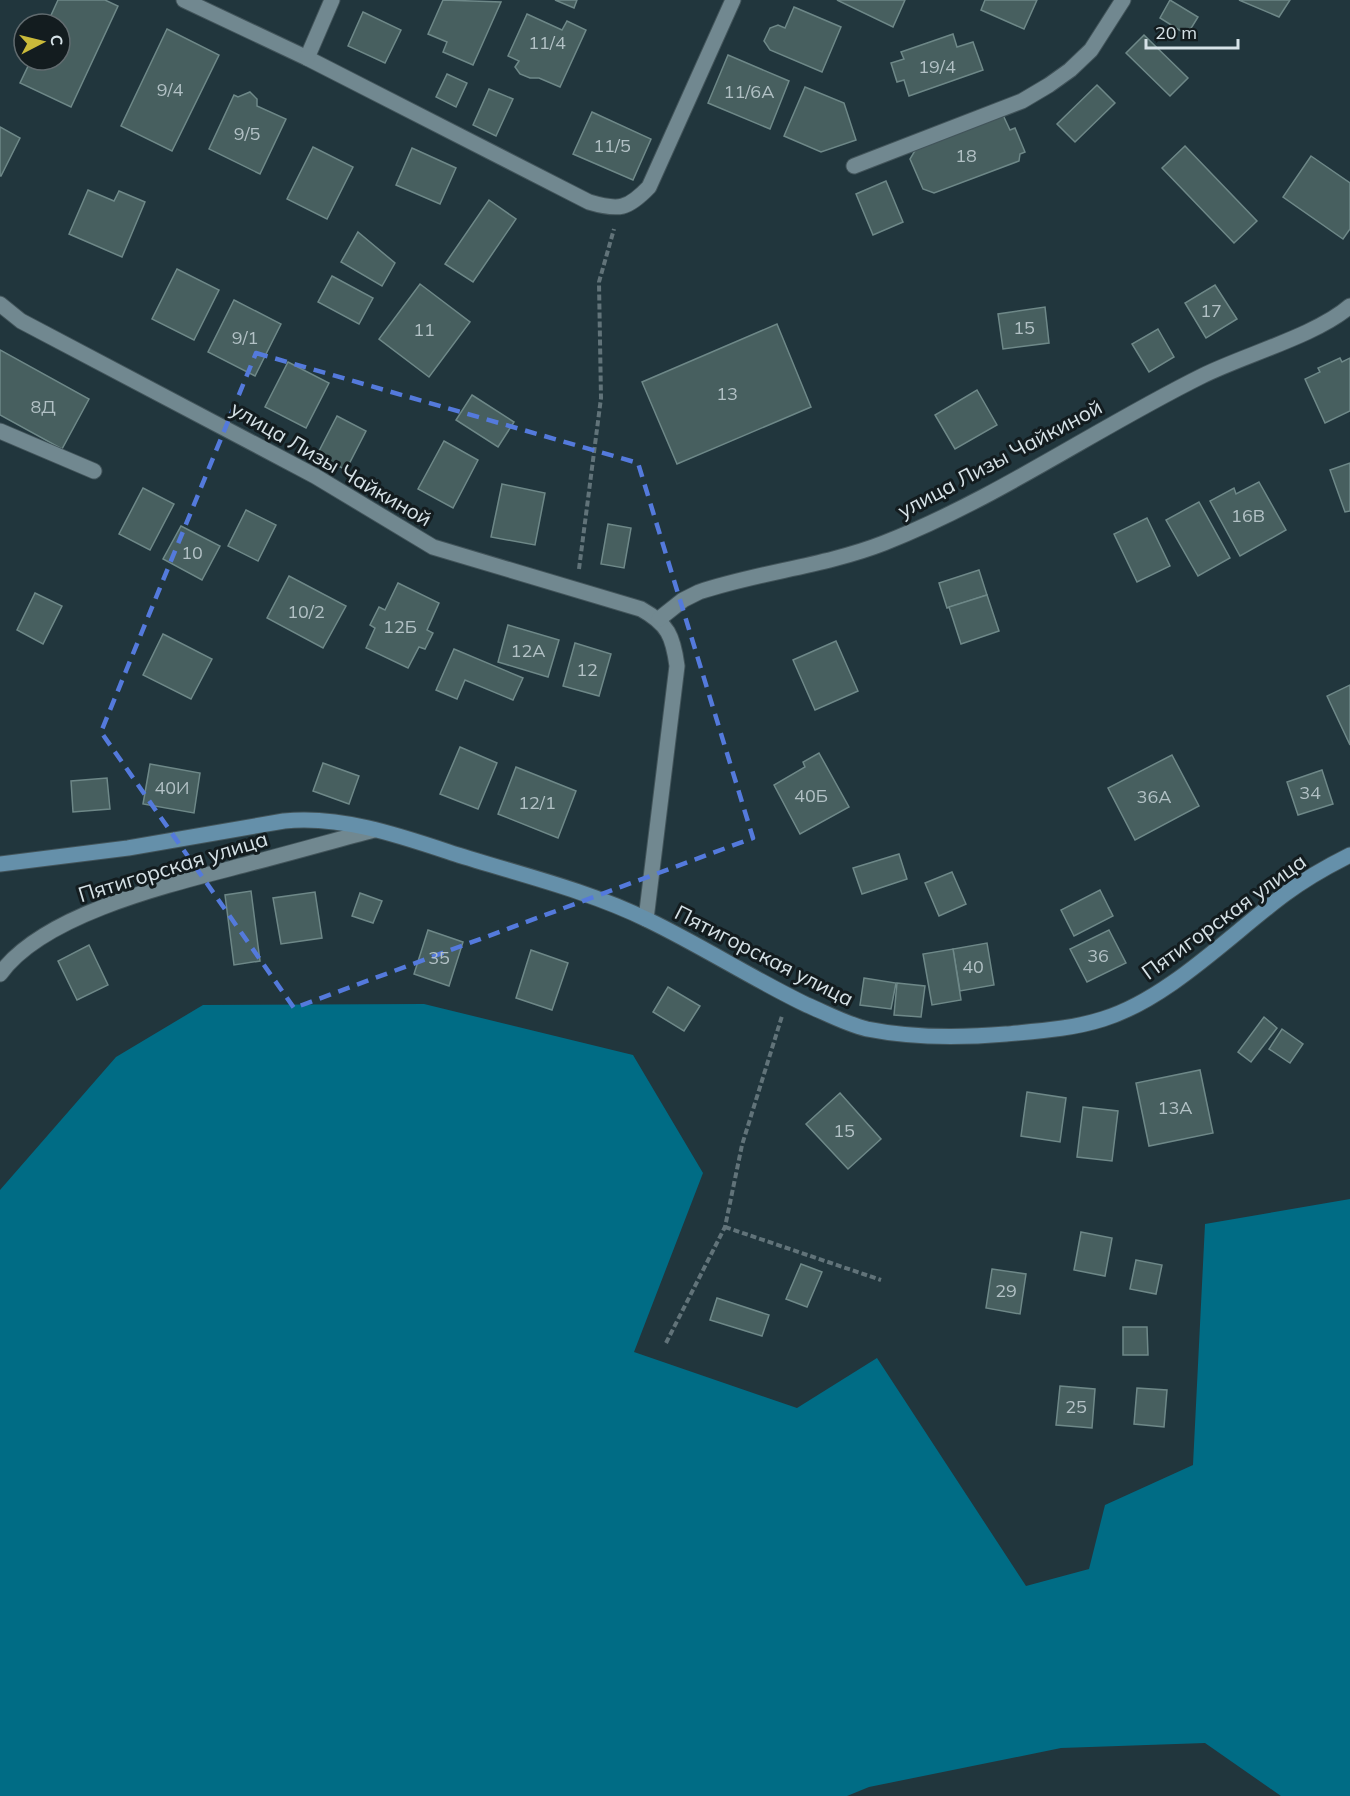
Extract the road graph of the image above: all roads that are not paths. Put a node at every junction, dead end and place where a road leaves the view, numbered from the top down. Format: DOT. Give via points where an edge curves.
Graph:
graph roads {
  1 [pos="184,0"];
  2 [pos="332,0"];
  3 [pos="733,0"];
  4 [pos="1123,0"];
  5 [pos="307,58"];
  6 [pos="854,166"];
  7 [pos="0,303"];
  8 [pos="1350,306"];
  9 [pos="0,431"];
  10 [pos="94,471"];
  11 [pos="659,619"];
  12 [pos="374,830"];
  13 [pos="1349,856"];
  14 [pos="0,864"];
  15 [pos="646,919"];
  16 [pos="0,974"];
  1 -- 5 [label="street"];
  2 -- 5 [label="street"];
  3 -- 5 [label="street" via="650,187 634,202 620,208 589,202"];
  4 -- 6 [label="street" via="1090,50 1049,85 1022,100"];
  7 -- 11 [label="street, улица Лизы Чайкиной" via="21,321 315,476 433,548 641,609"];
  8 -- 11 [label="street, улица Лизы Чайкиной" via="1316,326 1143,406 931,523 882,544 699,592"];
  9 -- 10 [label="street"];
  11 -- 15 [label="street" via="674,640 676,666"];
  12 -- 14 [label="street, Пятигорская улица" via="303,819"];
  12 -- 15 [label="street, Пятигорская улица" via="605,902"];
  12 -- 16 [label="street, Пятигорская улица" via="125,900 82,916 19,953"];
  13 -- 15 [label="street, Пятигорская улица" via="1287,892 1190,970 1144,1000 1105,1019 1044,1031 976,1037 915,1036 864,1028 785,994"];
}
